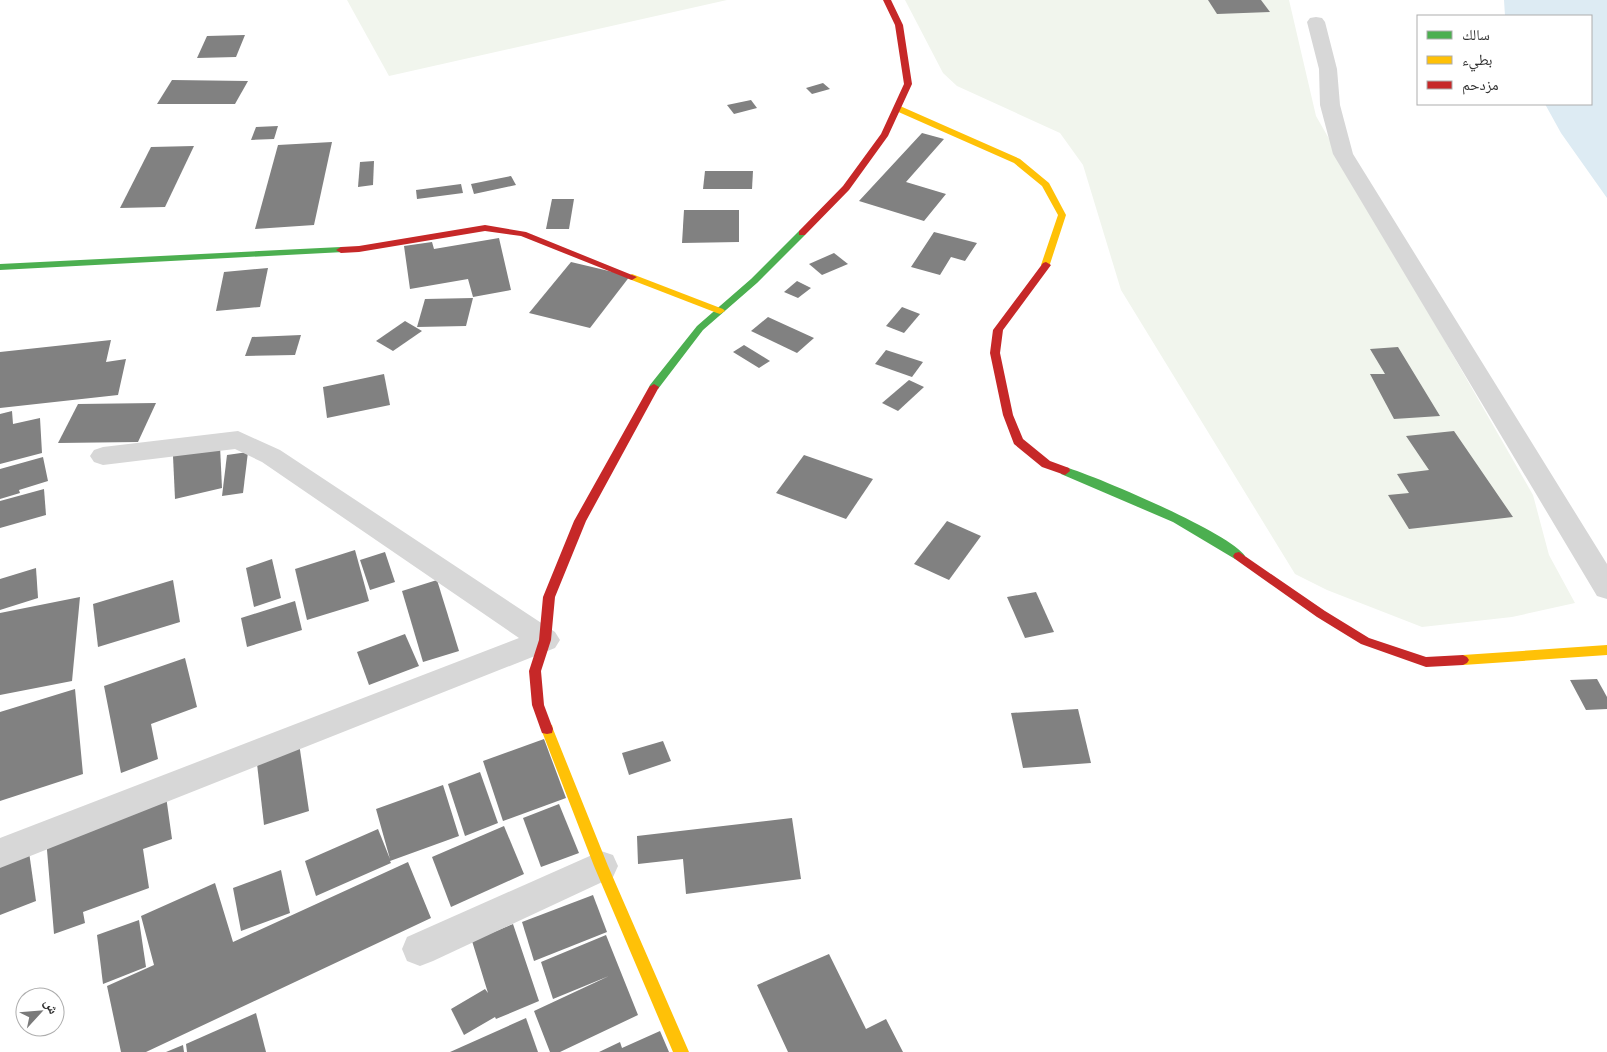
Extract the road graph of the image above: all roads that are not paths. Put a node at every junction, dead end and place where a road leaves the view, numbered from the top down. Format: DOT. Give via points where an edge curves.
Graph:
graph roads {
  1 [pos="887,0"];
  2 [pos="1316,22"];
  3 [pos="897,108"];
  4 [pos="0,267"];
  5 [pos="720,311"];
  6 [pos="103,456"];
  7 [pos="1607,588"];
  8 [pos="545,640"];
  9 [pos="1607,650"];
  10 [pos="0,853"];
  11 [pos="601,866"];
  12 [pos="420,949"];
  13 [pos="681,1052"];
  1 -- 3 [label="street" via="899,25 908,84"];
  2 -- 7 [label="street" via="1328,69 1330,105 1343,154"];
  3 -- 5 [label="street" via="885,134 846,188"];
  3 -- 9 [label="street" via="1018,161 1046,185 1062,215 1046,265 998,330 995,353 1008,415 1018,441 1046,464 1179,519 1365,640 1426,662"];
  4 -- 5 [label="street" via="360,249 485,228 523,234"];
  5 -- 8 [label="street" via="700,328 658,380 614,456 580,521 549,597"];
  6 -- 8 [label="street" via="238,440 271,456"];
  8 -- 10 [label="street"];
  8 -- 11 [label="street" via="535,670 538,705"];
  11 -- 12 [label="street"];
  11 -- 13 [label="street"];
}
